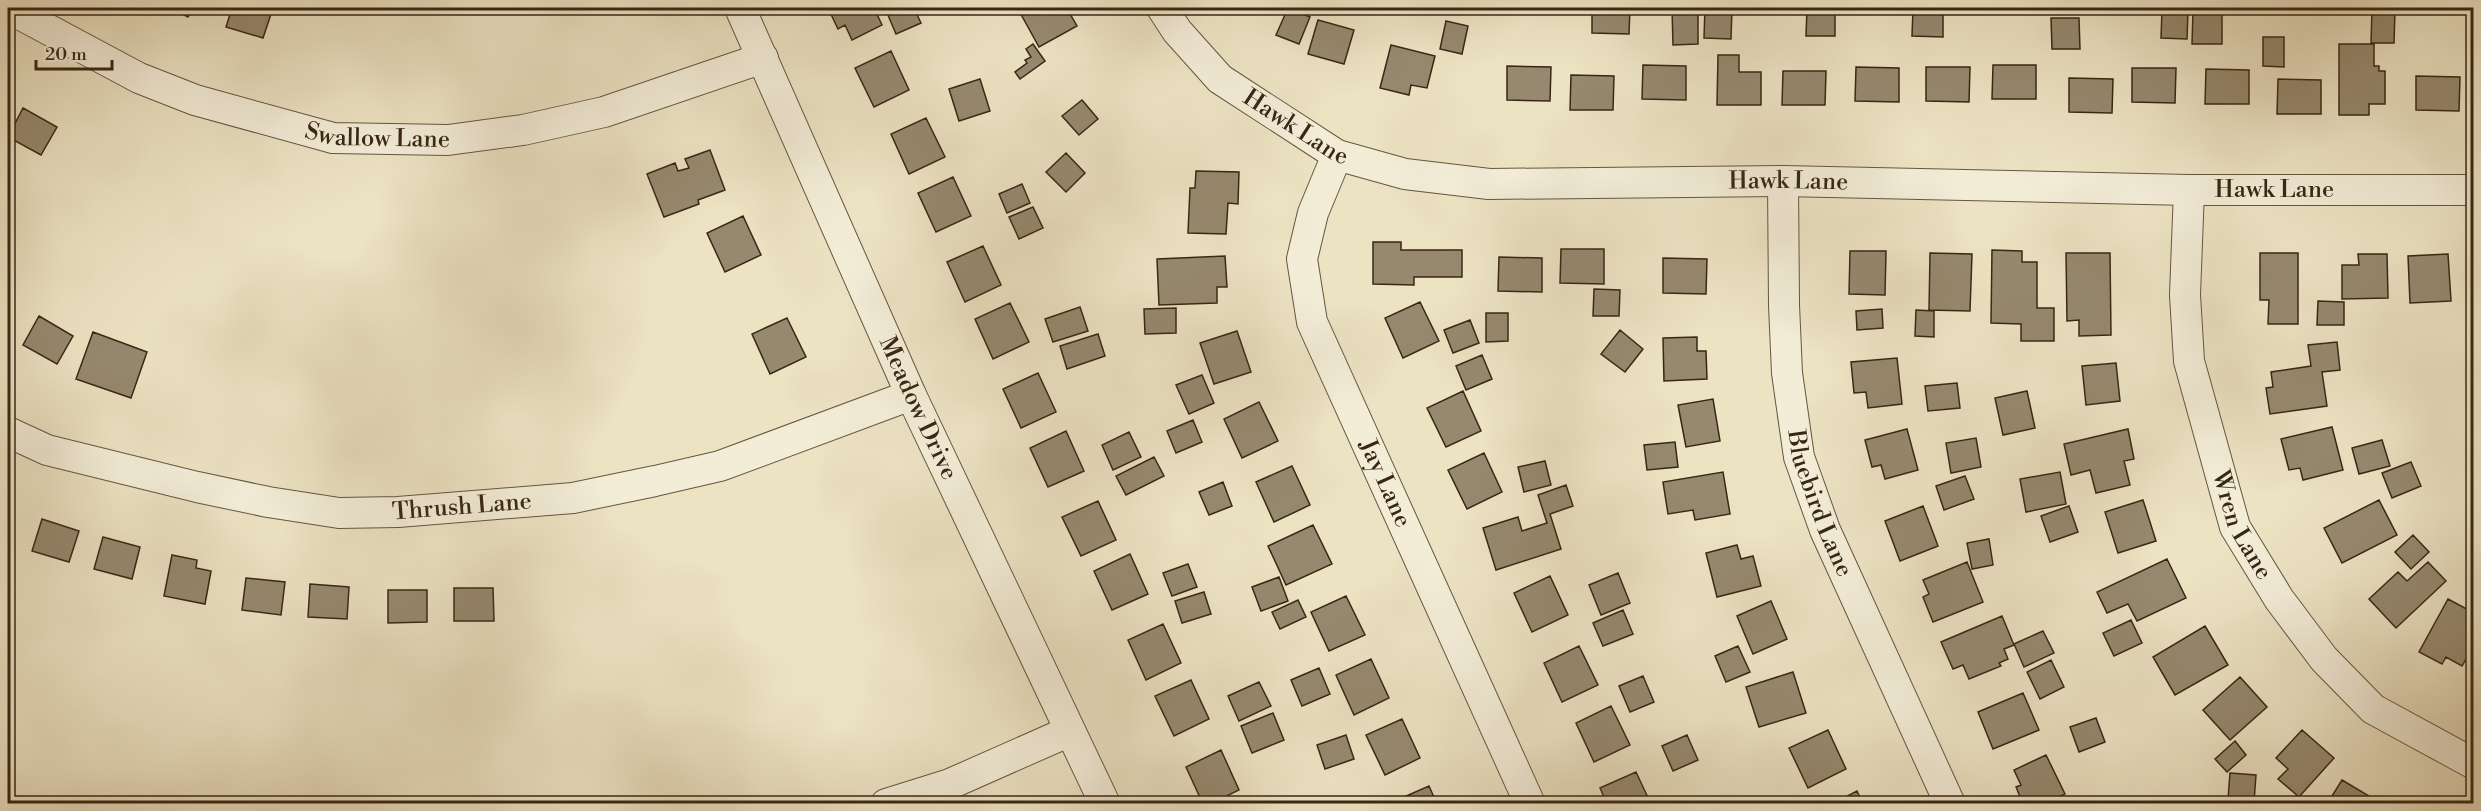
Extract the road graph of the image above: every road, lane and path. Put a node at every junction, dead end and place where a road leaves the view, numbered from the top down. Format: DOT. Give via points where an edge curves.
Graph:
graph roads {
  1 [pos="8,8"];
  2 [pos="740,8"];
  3 [pos="1162,8"];
  4 [pos="762,58"];
  5 [pos="1337,154"];
  6 [pos="1783,181"];
  7 [pos="2189,190"];
  8 [pos="2474,190"];
  9 [pos="911,395"];
  10 [pos="8,432"];
  11 [pos="1070,731"];
  12 [pos="2474,765"];
  13 [pos="886,804"];
  14 [pos="1105,804"];
  15 [pos="1530,804"];
  16 [pos="1950,804"];
  1 -- 4 [label="street, Swallow Lane" via="148,81 195,100 333,138 448,140 523,130 604,112"];
  2 -- 4 [label="street, Meadow Drive"];
  3 -- 5 [label="street, Hawk Lane" via="1220,80"];
  4 -- 9 [label="street, Meadow Drive"];
  5 -- 6 [label="street, Hawk Lane" via="1406,174 1489,184"];
  5 -- 15 [label="street, Jay Lane" via="1312,213 1302,259 1312,322"];
  6 -- 7 [label="street, Hawk Lane"];
  6 -- 16 [label="street, Bluebird Lane" via="1787,373 1799,457 1825,530"];
  7 -- 8 [label="street, Hawk Lane"];
  7 -- 12 [label="street, Wren Lane" via="2185,295 2189,362 2235,527 2279,599 2324,659 2373,709"];
  9 -- 10 [label="street, Thrush Lane" via="720,466 573,498 398,512 339,513 268,502 47,450"];
  9 -- 11 [label="street, Meadow Drive"];
  11 -- 13 [label="street" via="950,784"];
  11 -- 14 [label="street, Meadow Drive"];
}
